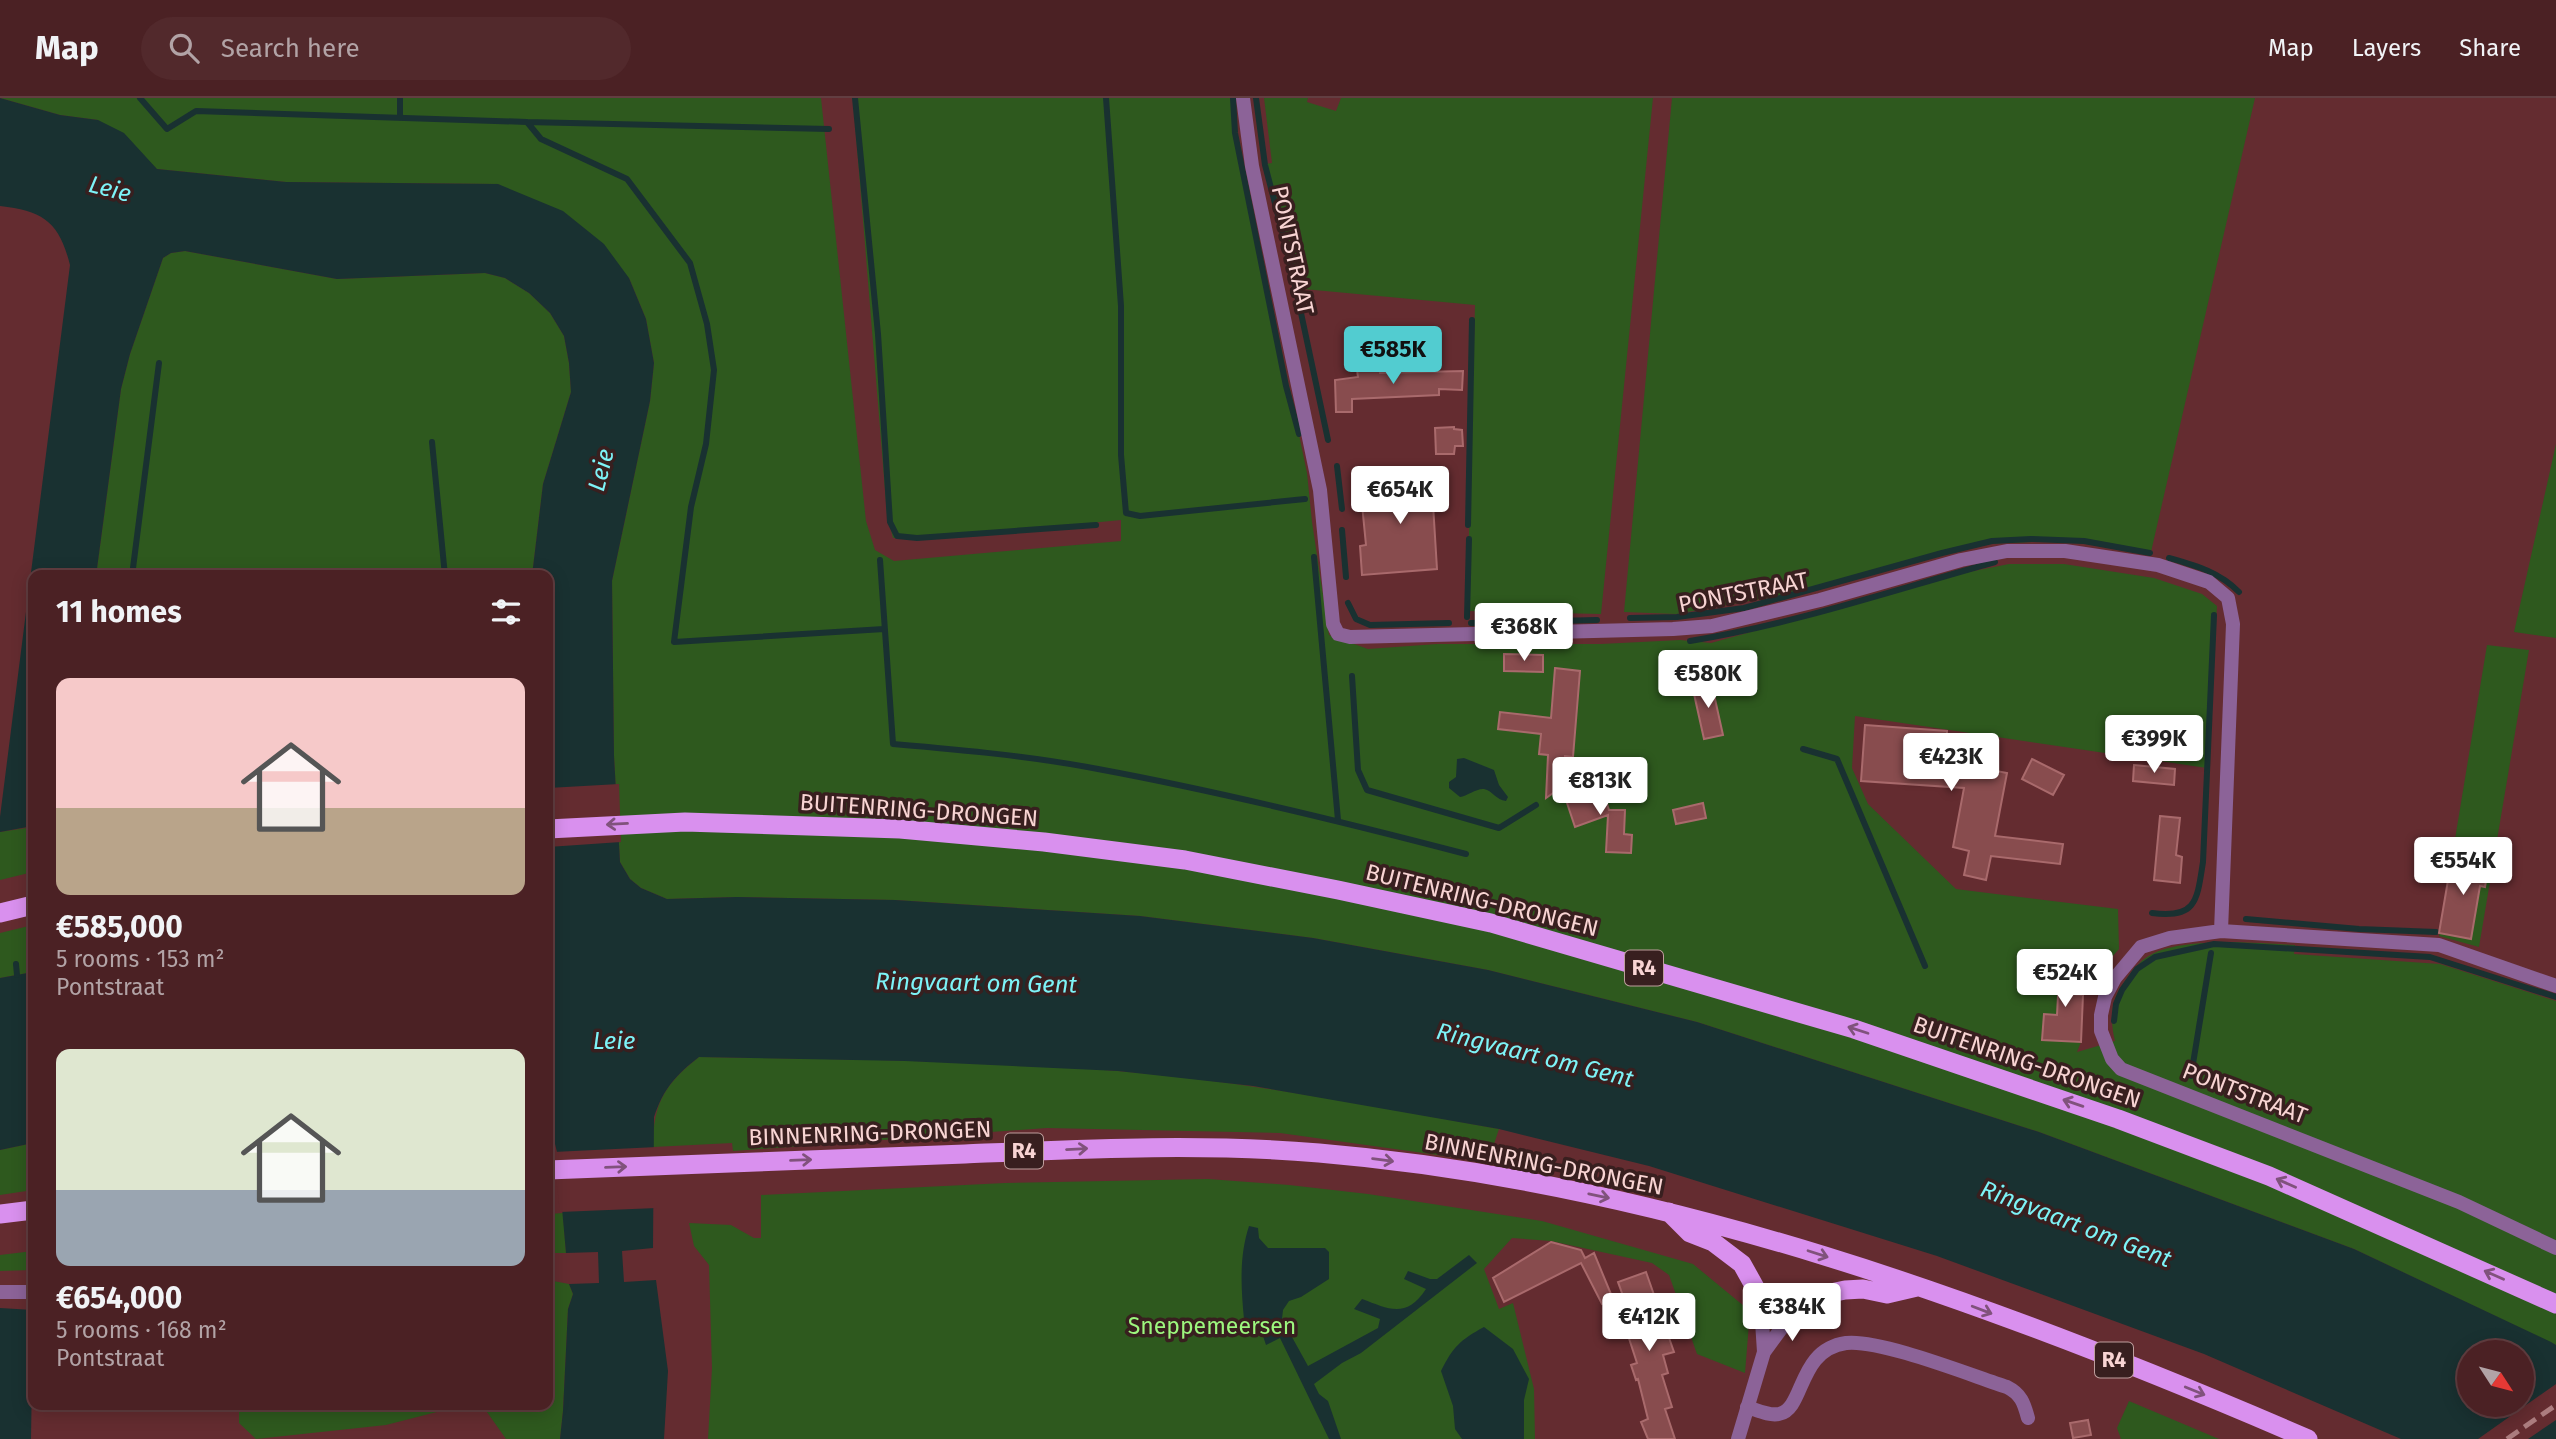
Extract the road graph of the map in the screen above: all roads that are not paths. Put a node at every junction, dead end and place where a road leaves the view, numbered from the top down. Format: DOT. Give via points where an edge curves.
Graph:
graph roads {
  1 [pos="1243,98"];
  2 [pos="553,829"];
  3 [pos="28,906"];
  4 [pos="0,913"];
  5 [pos="2221,931"];
  6 [pos="2556,986"];
  7 [pos="553,1170"];
  8 [pos="28,1211"];
  9 [pos="1668,1212"];
  10 [pos="0,1214"];
  11 [pos="2556,1248"];
  12 [pos="1918,1286"];
  13 [pos="0,1292"];
  14 [pos="28,1292"];
  15 [pos="2556,1304"];
  16 [pos="1761,1306"];
  17 [pos="1792,1314"];
  18 [pos="1764,1352"];
  19 [pos="1747,1407"];
  20 [pos="2028,1418"];
  21 [pos="1738,1439"];
  22 [pos="2308,1439"];
  1 -- 5 [label="street, PONTSTRAAT" via="1252,166 1320,491 1333,624 1338,634 1712,626 2007,551 2065,551 2187,574 2209,582 2228,598 2233,624"];
  15 -- 2 [label="highway, BUITENRING-DRONGEN / R4, one-way" via="2269,1176 2118,1119 1854,1029 1491,923 1159,857 1044,842 900,829 685,822"];
  3 -- 4 [label="highway"];
  5 -- 6 [label="street, PONTSTRAAT" via="2439,945"];
  5 -- 11 [label="street, PONTSTRAAT" via="2141,947 2115,978 2105,997 2101,1031 2109,1054 2121,1069 2459,1202"];
  7 -- 9 [label="highway, BINNENRING-DRONGEN / R4, one-way" via="1119,1147 1315,1153 1534,1182"];
  8 -- 10 [label="highway"];
  9 -- 12 [label="highway, BINNENRING-DRONGEN / R4, one-way"];
  9 -- 16 [label="highway" via="1690,1234 1713,1242 1742,1264"];
  12 -- 17 [label="highway" via="1886,1294 1863,1289 1826,1294"];
  12 -- 22 [label="highway, BINNENRING-DRONGEN / R4, one-way" via="2196,1391"];
  13 -- 14 [label="street"];
  16 -- 18 [label="street"];
  17 -- 18 [label="street"];
  18 -- 19 [label="street"];
  19 -- 20 [label="street" via="1778,1414 1787,1410 1815,1360 1832,1347 1847,1343 1895,1351 2007,1387 2023,1400"];
  19 -- 21 [label="street"];
}
